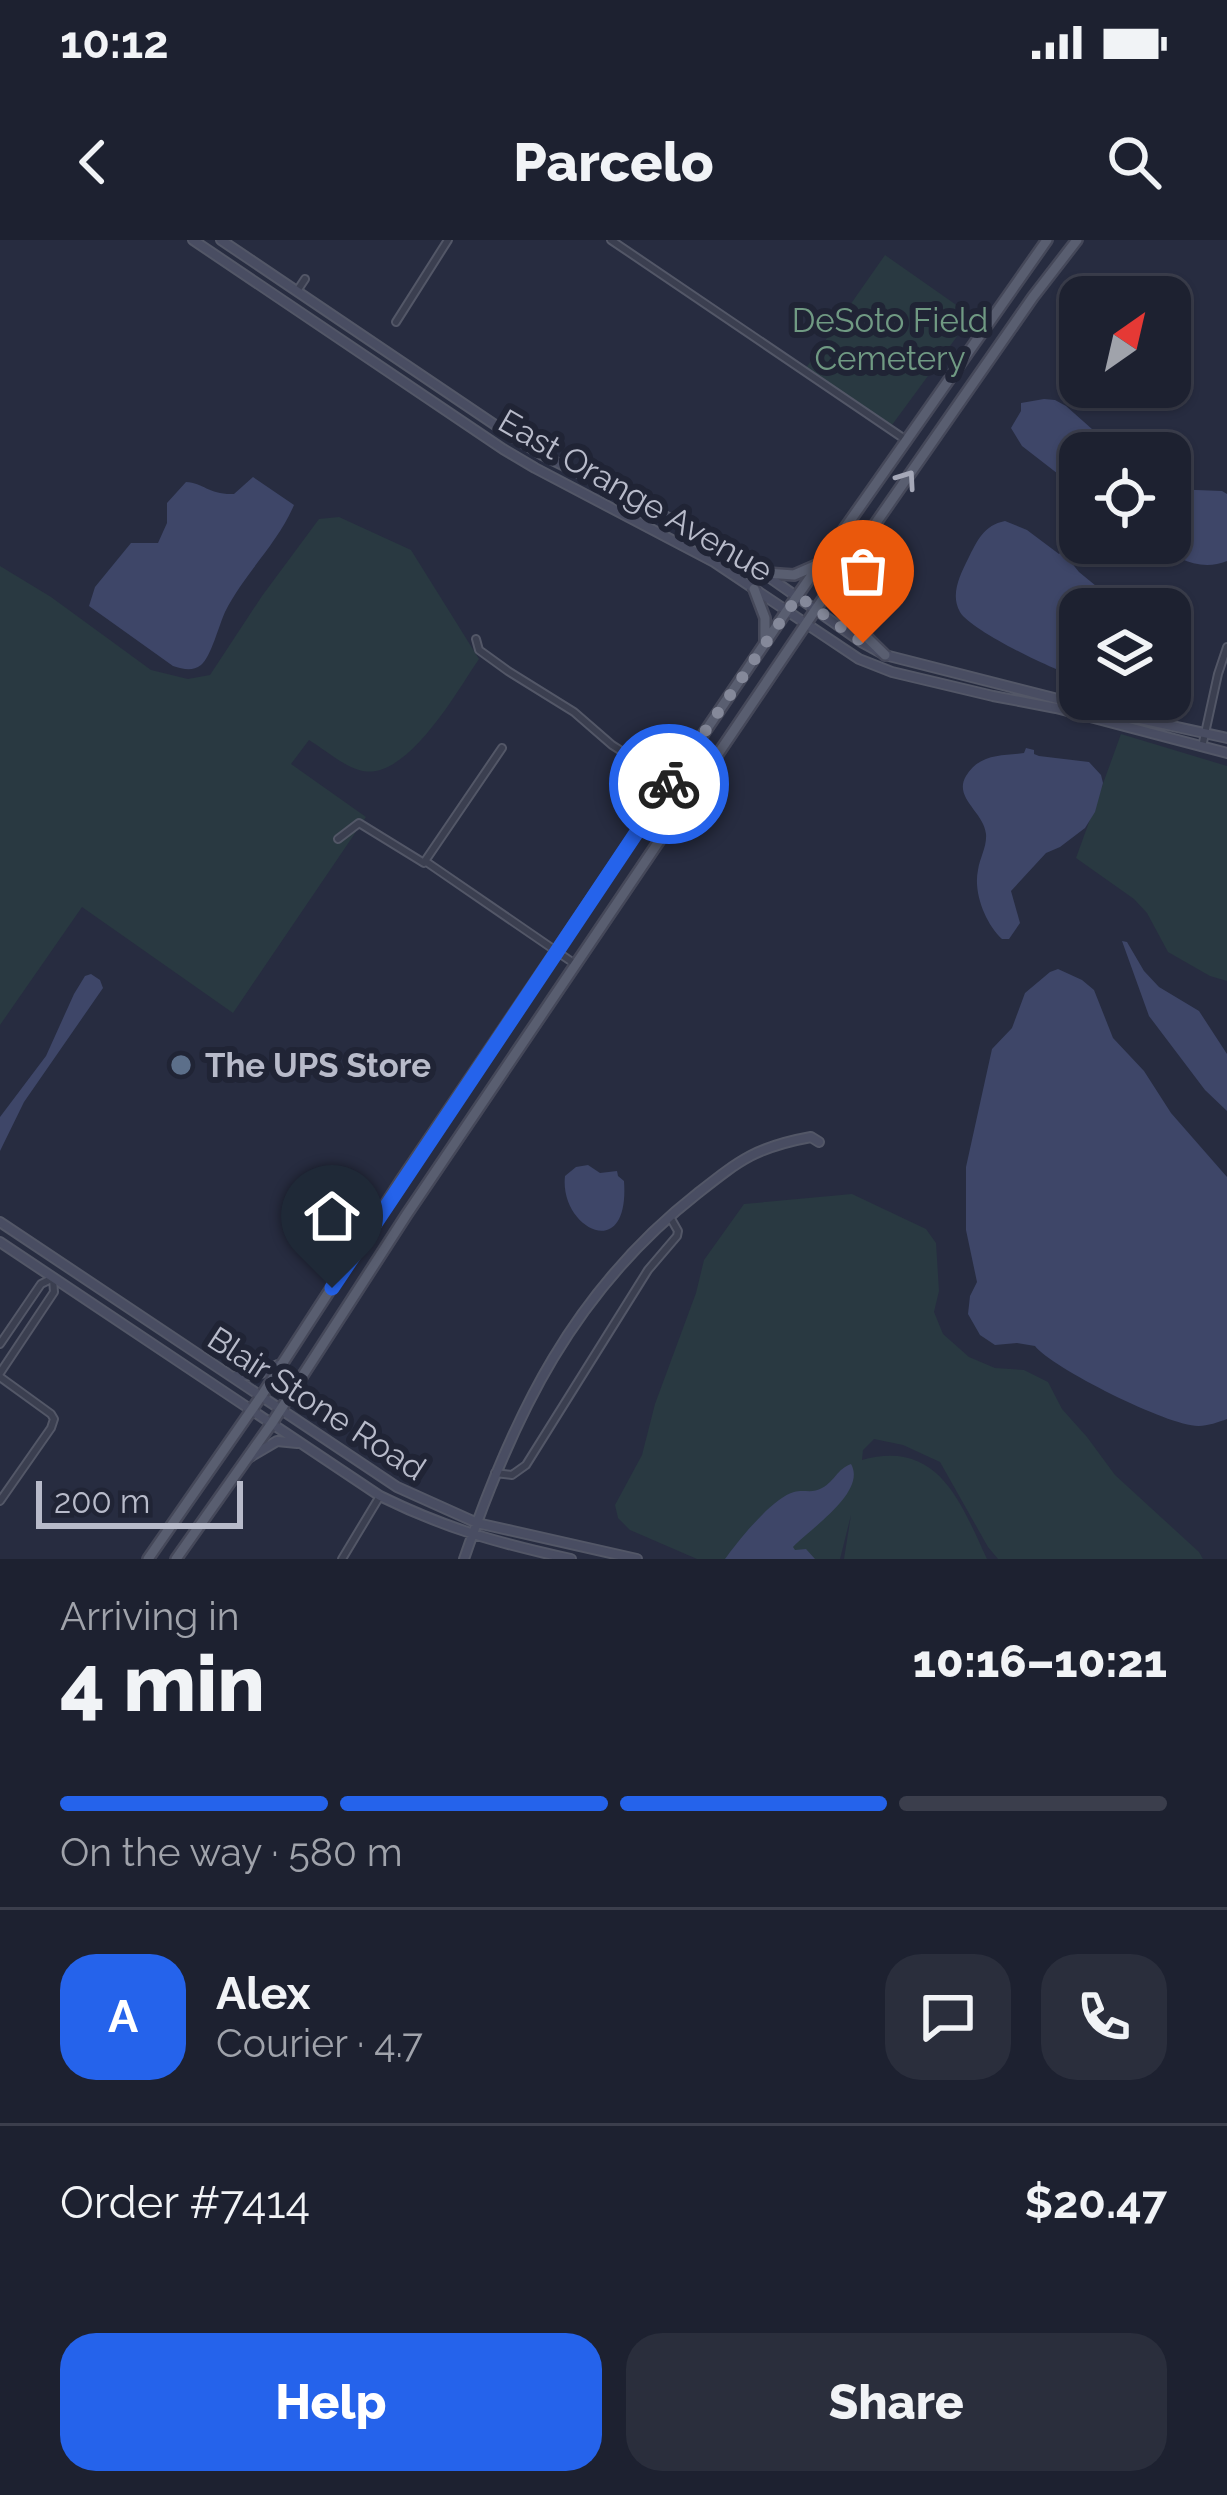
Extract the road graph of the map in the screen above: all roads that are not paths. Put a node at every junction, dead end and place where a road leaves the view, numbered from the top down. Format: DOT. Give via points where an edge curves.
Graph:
graph roads {
  1 [pos="194,240"];
  2 [pos="221,240"];
  3 [pos="448,240"];
  4 [pos="611,240"];
  5 [pos="1046,240"];
  6 [pos="1072,243"];
  7 [pos="305,279"];
  8 [pos="297,291"];
  9 [pos="288,304"];
  10 [pos="396,322"];
  11 [pos="906,440"];
  12 [pos="821,562"];
  13 [pos="846,568"];
  14 [pos="766,573"];
  15 [pos="754,589"];
  16 [pos="798,596"];
  17 [pos="816,609"];
  18 [pos="786,612"];
  19 [pos="806,625"];
  20 [pos="476,639"];
  21 [pos="765,643"];
  22 [pos="1227,647"];
  23 [pos="885,655"];
  24 [pos="1204,733"];
  25 [pos="1227,738"];
  26 [pos="1202,747"];
  27 [pos="502,748"];
  28 [pos="1227,753"];
  29 [pos="670,782"];
  30 [pos="338,839"];
  31 [pos="424,862"];
  32 [pos="556,951"];
  33 [pos="575,964"];
  34 [pos="819,1142"];
  35 [pos="669,1216"];
  36 [pos="0,1222"];
  37 [pos="0,1242"];
  38 [pos="62,1264"];
  39 [pos="53,1278"];
  40 [pos="11,1327"];
  41 [pos="25,1336"];
  42 [pos="0,1344"];
  43 [pos="285,1361"];
  44 [pos="0,1375"];
  45 [pos="232,1376"];
  46 [pos="262,1396"];
  47 [pos="280,1409"];
  48 [pos="252,1410"];
  49 [pos="272,1423"];
  50 [pos="303,1444"];
  51 [pos="244,1461"];
  52 [pos="494,1473"];
  53 [pos="408,1493"];
  54 [pos="380,1496"];
  55 [pos="0,1501"];
  56 [pos="477,1523"];
  57 [pos="472,1536"];
  58 [pos="148,1559"];
  59 [pos="176,1559"];
  60 [pos="342,1559"];
  61 [pos="464,1559"];
  62 [pos="571,1559"];
  63 [pos="637,1559"];
  1 -- 9 [label="street, East Orange Avenue"];
  2 -- 8 [label="street, East Orange Avenue"];
  3 -- 10 [label="street"];
  4 -- 11 [label="street"];
  5 -- 11 [label="main road"];
  13 -- 6 [label="main road, one-way"];
  7 -- 8 [label="street"];
  8 -- 9 [label="street"];
  8 -- 14 [label="street, East Orange Avenue" via="515,439"];
  9 -- 15 [label="street, East Orange Avenue" via="502,449"];
  11 -- 12 [label="main road"];
  12 -- 14 [label="main road" via="794,575"];
  12 -- 16 [label="main road"];
  13 -- 17 [label="main road"];
  13 -- 23 [label="main road" via="849,616"];
  14 -- 16 [label="street, East Orange Avenue"];
  15 -- 18 [label="street, East Orange Avenue"];
  15 -- 21 [label="main road"];
  16 -- 17 [label="street, East Orange Avenue"];
  16 -- 18 [label="main road"];
  17 -- 19 [label="main road"];
  17 -- 23 [label="street, East Orange Avenue"];
  18 -- 19 [label="street, East Orange Avenue"];
  18 -- 21 [label="main road"];
  19 -- 26 [label="street, East Orange Avenue" via="892,672"];
  19 -- 33 [label="main road"];
  20 -- 29 [label="street" via="479,650"];
  21 -- 29 [label="main road"];
  22 -- 24 [label="street"];
  23 -- 24 [label="street, East Orange Avenue"];
  24 -- 25 [label="street, East Orange Avenue"];
  24 -- 26 [label="street"];
  26 -- 28 [label="street, East Orange Avenue"];
  27 -- 31 [label="street"];
  29 -- 32 [label="main road"];
  30 -- 31 [label="street" via="359,823"];
  31 -- 32 [label="street"];
  32 -- 33 [label="street"];
  32 -- 43 [label="main road"];
  33 -- 47 [label="main road"];
  34 -- 35 [label="street" via="770,1145"];
  35 -- 52 [label="street" via="616,1269 557,1349"];
  35 -- 52 [label="street" via="677,1236 526,1465 512,1475"];
  36 -- 38 [label="street, Blair Stone Road"];
  37 -- 39 [label="street, Blair Stone Road"];
  38 -- 39 [label="street"];
  38 -- 45 [label="street, Blair Stone Road"];
  39 -- 40 [label="street"];
  39 -- 41 [label="street" via="54,1292"];
  39 -- 48 [label="street, Blair Stone Road"];
  40 -- 41 [label="street"];
  40 -- 42 [label="street"];
  41 -- 44 [label="street"];
  43 -- 45 [label="street"];
  43 -- 46 [label="main road"];
  44 -- 55 [label="street" via="54,1419"];
  45 -- 46 [label="street, Blair Stone Road"];
  46 -- 47 [label="street, Blair Stone Road"];
  46 -- 48 [label="main road"];
  47 -- 49 [label="main road"];
  47 -- 53 [label="street, Blair Stone Road"];
  48 -- 49 [label="street, Blair Stone Road"];
  48 -- 58 [label="main road"];
  49 -- 50 [label="street, Blair Stone Road"];
  49 -- 51 [label="main road"];
  50 -- 51 [label="street" via="277,1442"];
  50 -- 54 [label="street, Blair Stone Road"];
  51 -- 59 [label="main road"];
  52 -- 56 [label="street"];
  53 -- 54 [label="street"];
  53 -- 56 [label="street, Blair Stone Road"];
  54 -- 57 [label="street, Blair Stone Road"];
  54 -- 60 [label="street"];
  56 -- 57 [label="street"];
  56 -- 63 [label="street, Blair Stone Road"];
  57 -- 61 [label="street"];
  57 -- 62 [label="street, Blair Stone Road"];
}
